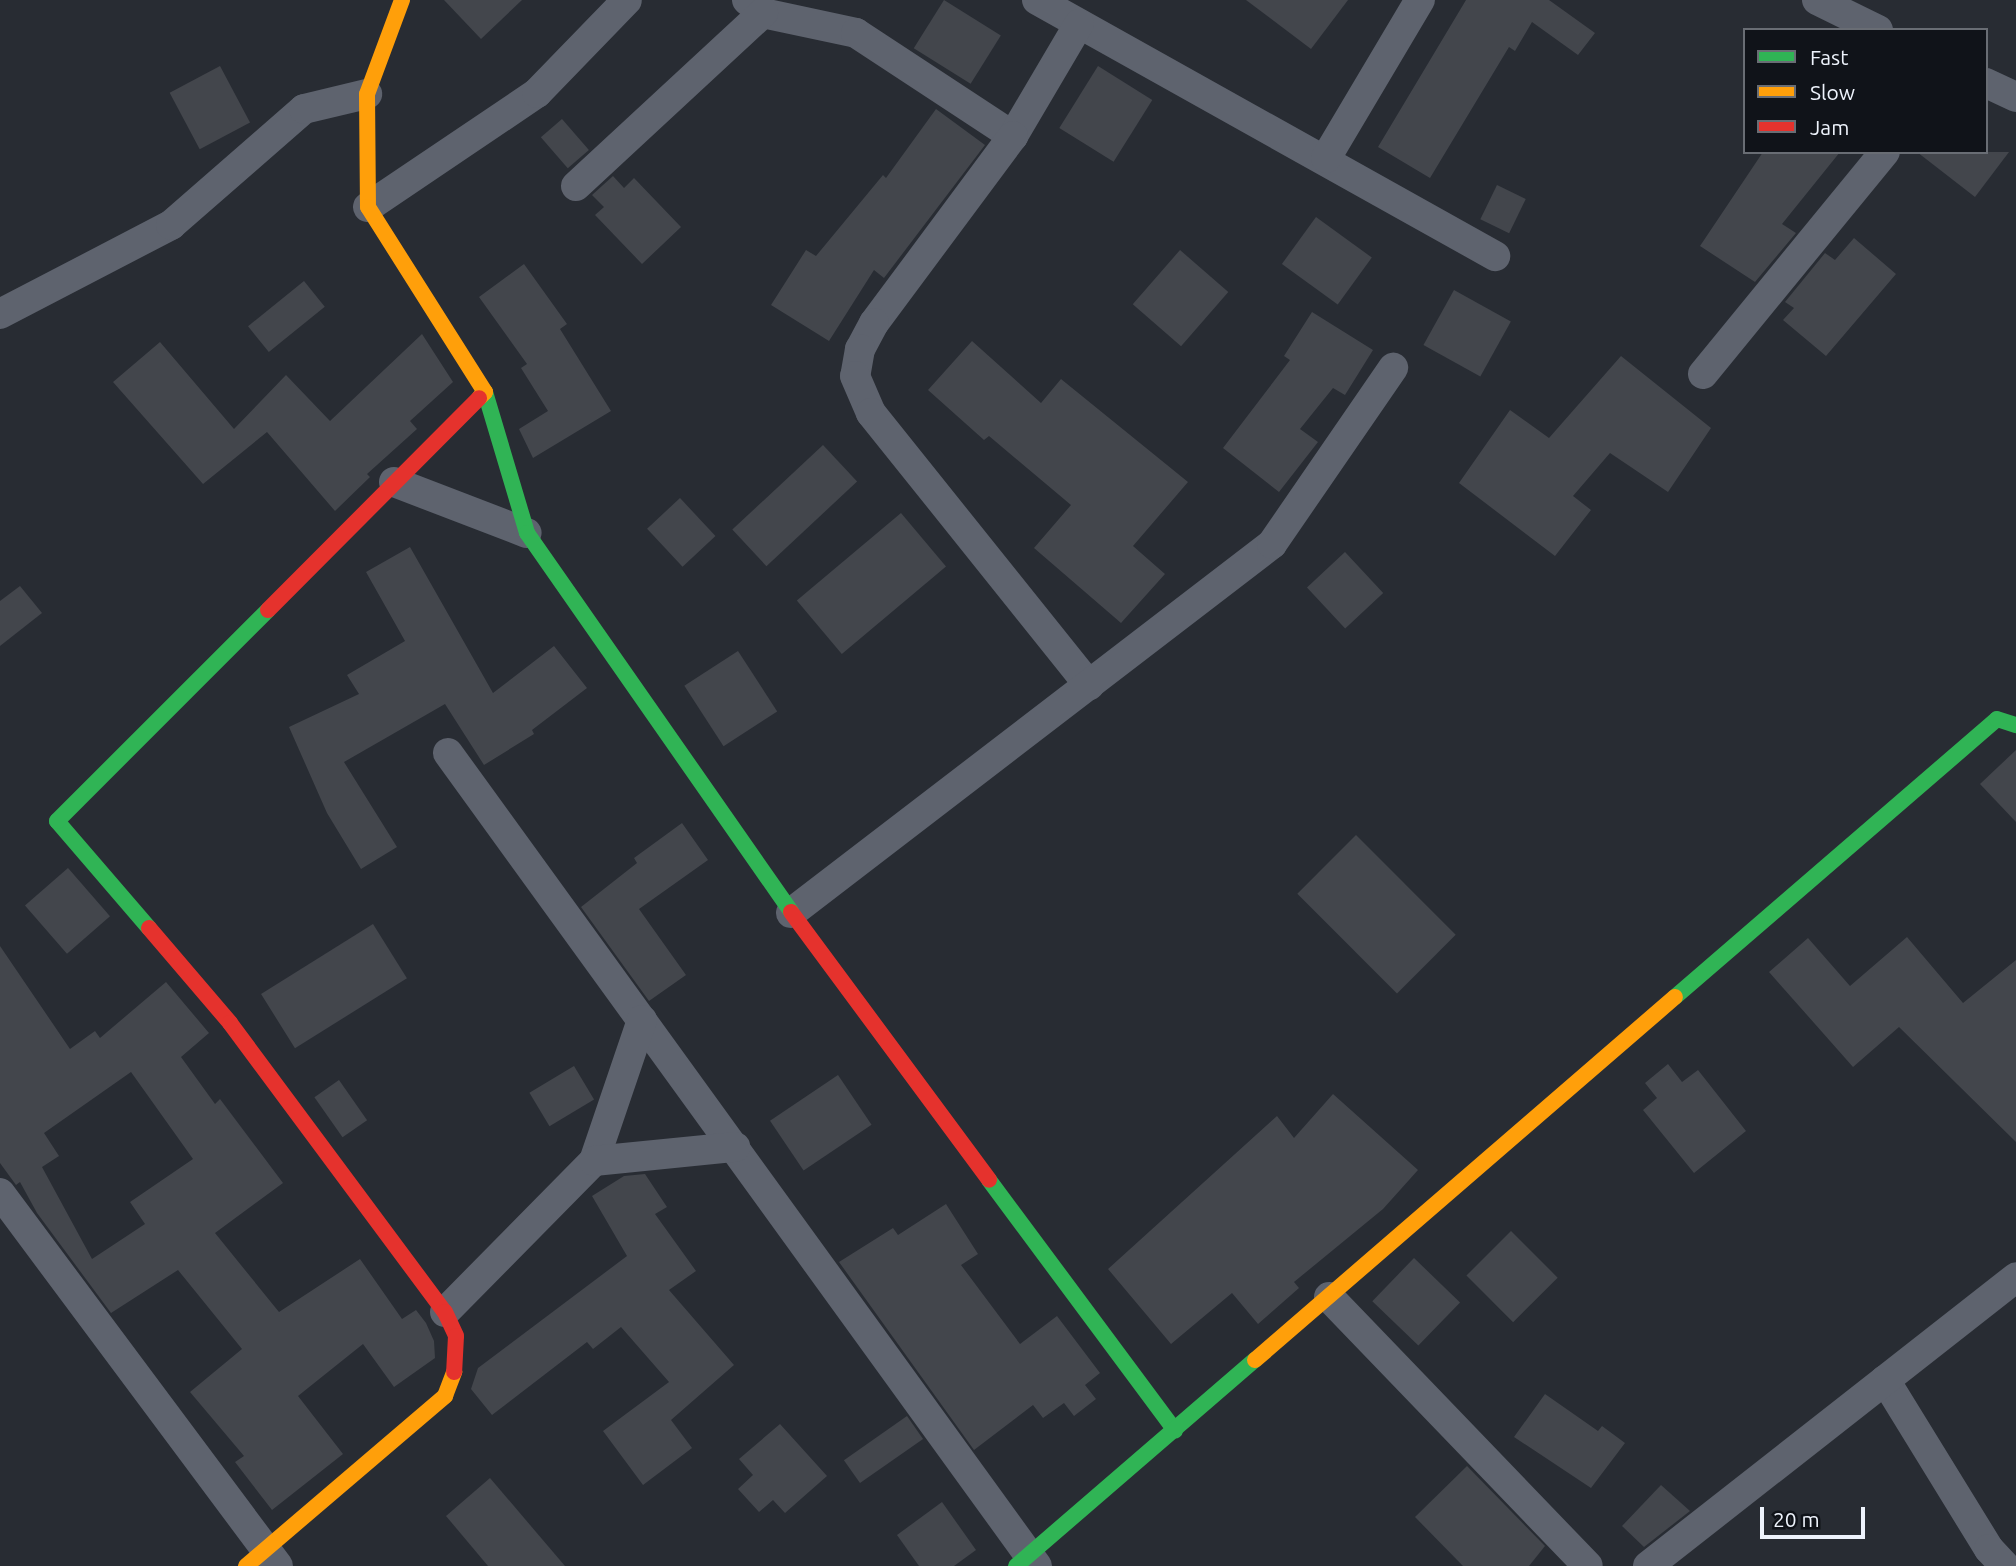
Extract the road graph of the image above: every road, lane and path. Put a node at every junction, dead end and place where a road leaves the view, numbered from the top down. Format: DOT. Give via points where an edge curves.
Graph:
graph roads {
  1 [pos="402,0"];
  2 [pos="627,0"];
  3 [pos="1037,0"];
  4 [pos="1420,0"];
  5 [pos="1817,0"];
  6 [pos="755,6"];
  7 [pos="1079,24"];
  8 [pos="1874,28"];
  9 [pos="1988,84"];
  10 [pos="367,94"];
  11 [pos="2016,97"];
  12 [pos="1013,136"];
  13 [pos="1883,154"];
  14 [pos="1326,158"];
  15 [pos="576,186"];
  16 [pos="368,208"];
  17 [pos="1495,256"];
  18 [pos="0,314"];
  19 [pos="1393,368"];
  20 [pos="1703,374"];
  21 [pos="485,392"];
  22 [pos="394,482"];
  23 [pos="527,533"];
  24 [pos="1089,685"];
  25 [pos="2016,725"];
  26 [pos="448,753"];
  27 [pos="791,913"];
  28 [pos="642,1020"];
  29 [pos="735,1147"];
  30 [pos="594,1161"];
  31 [pos="0,1193"];
  32 [pos="2016,1277"];
  33 [pos="1329,1297"];
  34 [pos="445,1312"];
  35 [pos="1885,1380"];
  36 [pos="1175,1430"];
  37 [pos="264,1561"];
  38 [pos="1028,1562"];
  39 [pos="1588,1566"];
  40 [pos="1648,1566"];
  41 [pos="2006,1566"];
  1 -- 10 [label="street"];
  2 -- 16 [label="street" via="537,93"];
  3 -- 7 [label="street"];
  4 -- 14 [label="street"];
  5 -- 8 [label="street"];
  6 -- 12 [label="street" via="856,33"];
  6 -- 15 [label="street"];
  7 -- 12 [label="street"];
  7 -- 14 [label="street"];
  9 -- 11 [label="street"];
  10 -- 16 [label="street"];
  10 -- 18 [label="street" via="304,109 172,225"];
  12 -- 24 [label="street" via="874,323 860,349 855,376 871,413"];
  13 -- 20 [label="street"];
  14 -- 17 [label="street"];
  16 -- 21 [label="street"];
  19 -- 24 [label="street" via="1272,544"];
  21 -- 22 [label="street"];
  21 -- 23 [label="street"];
  22 -- 23 [label="street"];
  22 -- 34 [label="street" via="57,821 230,1023"];
  23 -- 27 [label="street"];
  24 -- 27 [label="street"];
  25 -- 33 [label="street" via="1997,719"];
  26 -- 28 [label="street"];
  27 -- 36 [label="street"];
  28 -- 29 [label="street"];
  28 -- 30 [label="street"];
  29 -- 30 [label="street"];
  29 -- 38 [label="street"];
  30 -- 34 [label="street"];
  31 -- 37 [label="street"];
  32 -- 35 [label="street"];
  33 -- 36 [label="street"];
  33 -- 39 [label="street"];
  34 -- 37 [label="street" via="456,1336 457,1364 445,1396"];
  35 -- 40 [label="street"];
  35 -- 41 [label="street" via="1989,1549"];
  36 -- 38 [label="street"];
}
